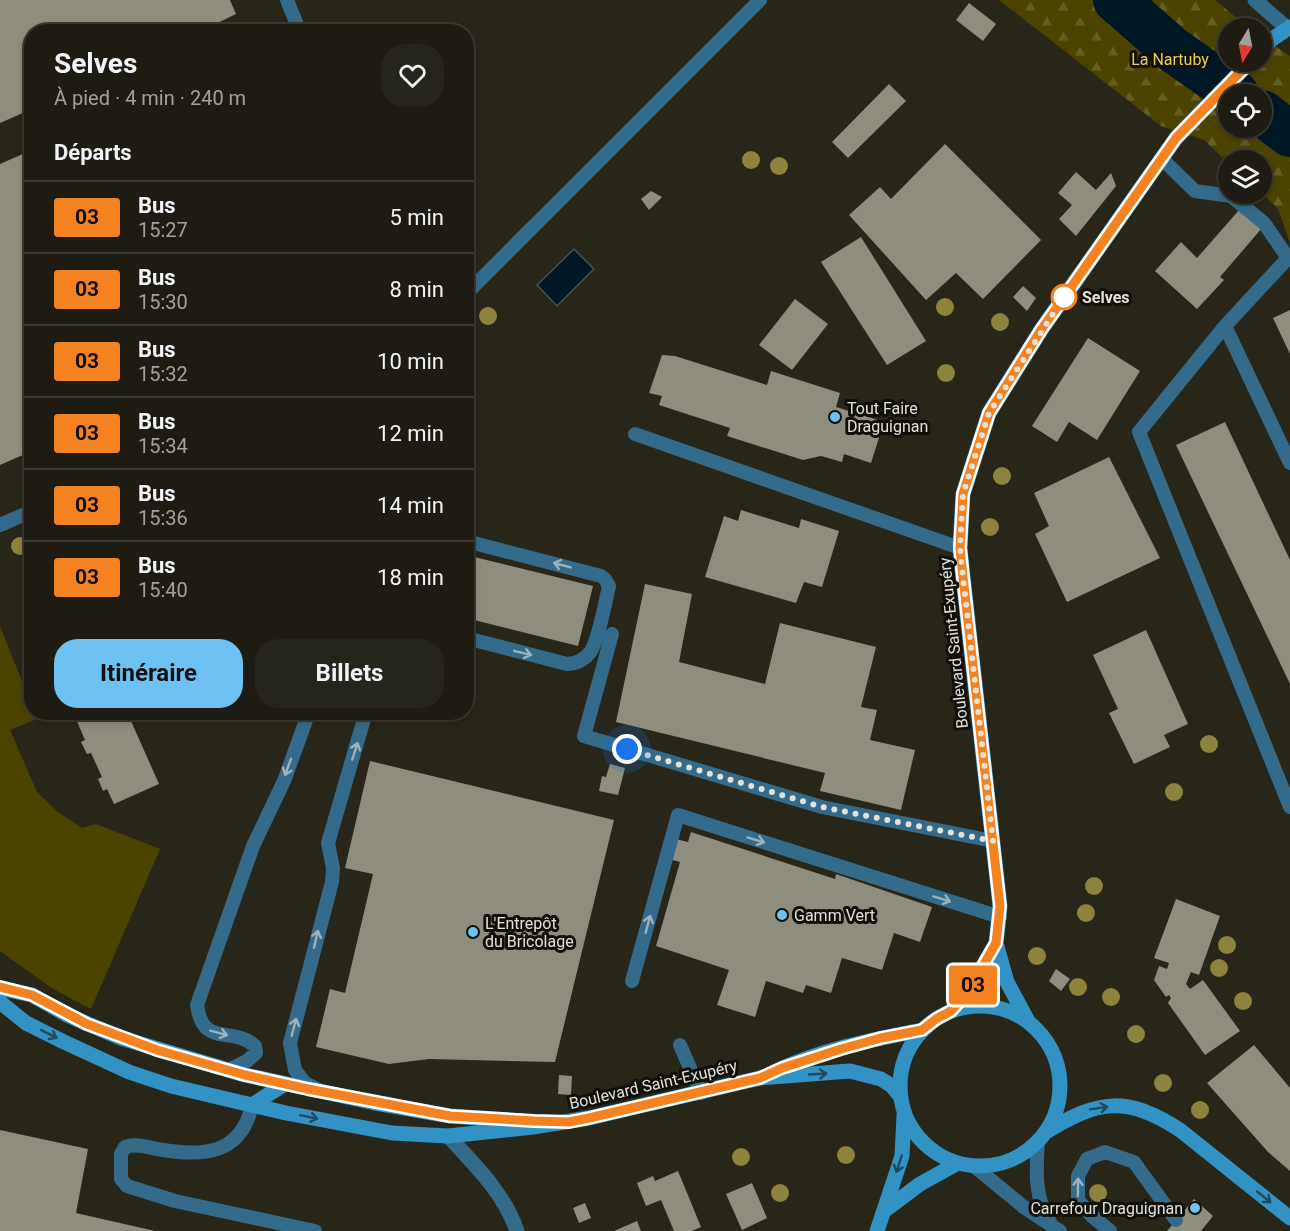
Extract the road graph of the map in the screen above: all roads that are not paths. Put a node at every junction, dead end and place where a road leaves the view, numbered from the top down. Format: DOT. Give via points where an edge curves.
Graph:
graph roads {
  1 [pos="287,0"];
  2 [pos="760,0"];
  3 [pos="1255,0"];
  4 [pos="297,24"];
  5 [pos="1289,27"];
  6 [pos="1272,40"];
  7 [pos="1240,72"];
  8 [pos="1162,159"];
  9 [pos="474,286"];
  10 [pos="1225,326"];
  11 [pos="634,434"];
  12 [pos="1290,463"];
  13 [pos="24,514"];
  14 [pos="0,525"];
  15 [pos="474,543"];
  16 [pos="960,548"];
  17 [pos="612,634"];
  18 [pos="474,641"];
  19 [pos="306,720"];
  20 [pos="364,720"];
  21 [pos="1290,807"];
  22 [pos="993,841"];
  23 [pos="1000,917"];
  24 [pos="996,943"];
  25 [pos="632,981"];
  26 [pos="0,987"];
  27 [pos="0,1002"];
  28 [pos="951,1011"];
  29 [pos="1028,1022"];
  30 [pos="922,1030"];
  31 [pos="680,1045"];
  32 [pos="291,1058"];
  33 [pos="228,1070"];
  34 [pos="760,1078"];
  35 [pos="285,1084"];
  36 [pos="321,1092"];
  37 [pos="701,1093"];
  38 [pos="900,1096"];
  39 [pos="252,1105"];
  40 [pos="904,1113"];
  41 [pos="569,1122"];
  42 [pos="448,1136"];
  43 [pos="1042,1137"];
  44 [pos="958,1163"];
  45 [pos="974,1166"];
  46 [pos="882,1213"];
  47 [pos="1290,1218"];
  48 [pos="1176,1220"];
  49 [pos="1056,1228"];
  50 [pos="315,1231"];
  51 [pos="517,1231"];
  52 [pos="877,1231"];
  53 [pos="1110,1231"];
  1 -- 4 [label="lane"];
  2 -- 9 [label="lane"];
  3 -- 5 [label="street"];
  5 -- 6 [label="main road"];
  7 -- 8 [label="main road, Boulevard Saint-Exupéry" via="1176,138"];
  8 -- 10 [label="lane" via="1195,191 1231,196 1264,223 1288,258"];
  8 -- 16 [label="main road, Boulevard Saint-Exupéry" via="1041,330 989,413 963,494"];
  10 -- 12 [label="lane"];
  10 -- 21 [label="lane" via="1139,432"];
  11 -- 16 [label="lane"];
  13 -- 14 [label="lane"];
  18 -- 15 [label="lane, one-way" via="573,664 586,657 593,647 609,586 601,576"];
  16 -- 22 [label="main road, Boulevard Saint-Exupéry"];
  17 -- 22 [label="lane" via="584,736 822,807"];
  19 -- 33 [label="lane, one-way" via="284,781 253,846 197,1005 204,1027 246,1039 255,1046 253,1057"];
  32 -- 20 [label="lane, one-way" via="290,1042 332,882 328,843"];
  22 -- 23 [label="main road, Boulevard Saint-Exupéry"];
  23 -- 24 [label="main road, Boulevard Saint-Exupéry"];
  25 -- 23 [label="lane, one-way" via="678,815"];
  24 -- 28 [label="main road, Boulevard Saint-Exupéry" via="968,992"];
  24 -- 29 [label="main road" via="1007,982"];
  26 -- 33 [label="main road" via="32,995 121,1038"];
  27 -- 39 [label="main road, Boulevard Saint-Exupéry, one-way" via="26,1023 129,1072"];
  28 -- 29 [label="main road" via="966,1007 999,1008"];
  28 -- 30 [label="main road"];
  29 -- 43 [label="main road" via="1048,1043 1059,1069 1058,1108"];
  30 -- 34 [label="main road" via="841,1049"];
  30 -- 38 [label="main road" via="909,1049 901,1072"];
  31 -- 37 [label="lane"];
  32 -- 35 [label="lane"];
  32 -- 36 [label="lane" via="305,1083"];
  33 -- 35 [label="main road"];
  34 -- 37 [label="main road, Boulevard Saint-Exupéry"];
  34 -- 38 [label="main road, Boulevard Saint-Exupéry, one-way" via="850,1071 881,1079"];
  35 -- 36 [label="main road"];
  35 -- 39 [label="main road"];
  36 -- 41 [label="main road" via="450,1116"];
  37 -- 41 [label="main road, Boulevard Saint-Exupéry"];
  38 -- 40 [label="main road"];
  39 -- 42 [label="main road, Boulevard Saint-Exupéry, one-way" via="373,1131"];
  39 -- 50 [label="lane" via="245,1126 223,1148 192,1154 125,1147 121,1154 121,1179 127,1186 175,1201"];
  40 -- 44 [label="main road" via="925,1144"];
  40 -- 46 [label="main road, one-way" via="902,1156"];
  41 -- 42 [label="main road, Boulevard Saint-Exupéry"];
  42 -- 51 [label="street" via="510,1211"];
  43 -- 45 [label="main road" via="1015,1159"];
  43 -- 47 [label="main road, one-way" via="1089,1109 1115,1105 1142,1109 1180,1130"];
  43 -- 49 [label="lane" via="1038,1197 1043,1212"];
  44 -- 45 [label="main road"];
  44 -- 46 [label="main road" via="900,1197"];
  45 -- 49 [label="lane"];
  46 -- 52 [label="main road"];
  53 -- 48 [label="lane, one-way" via="1078,1200 1078,1176 1086,1159 1105,1152 1134,1162"];
}
